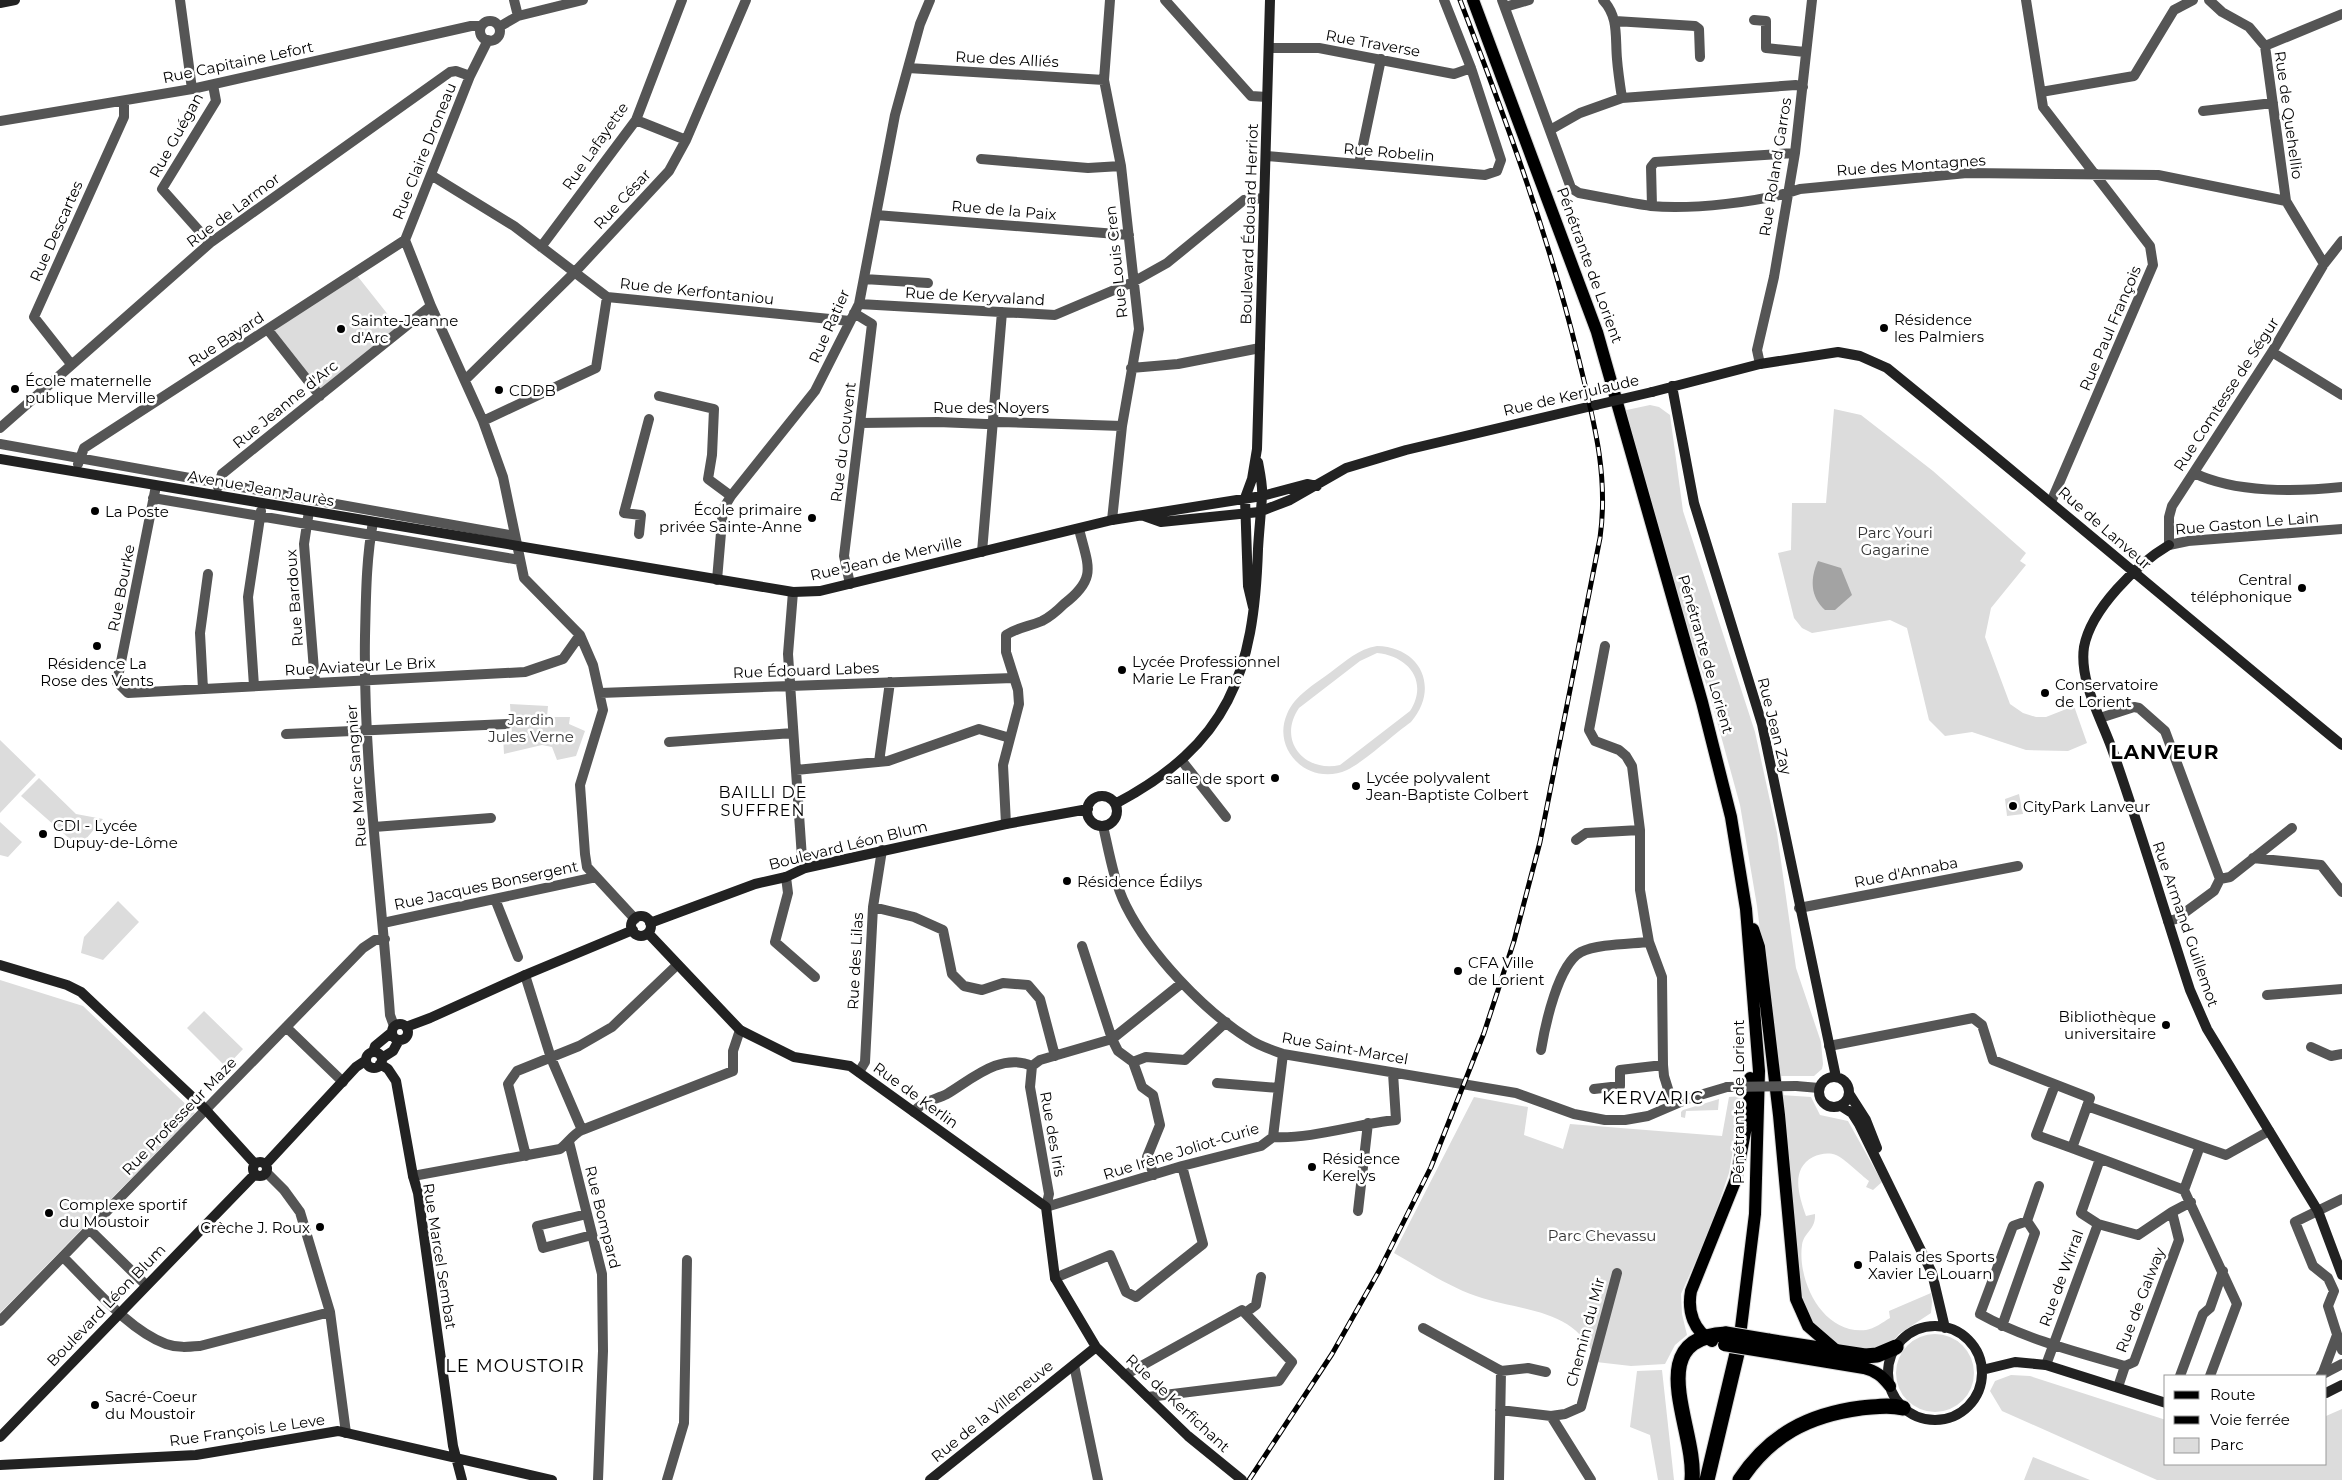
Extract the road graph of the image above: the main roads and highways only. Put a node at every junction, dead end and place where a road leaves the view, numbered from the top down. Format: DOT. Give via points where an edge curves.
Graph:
graph roads {
  1 [pos="1473,0"];
  2 [pos="1746,909"];
  3 [pos="1754,988"];
  4 [pos="1704,1336"];
  5 [pos="1739,1345"];
  6 [pos="1767,1346"];
  7 [pos="1896,1347"];
  8 [pos="1840,1353"];
  9 [pos="1890,1386"];
  10 [pos="1903,1408"];
  11 [pos="1692,1480"];
  12 [pos="1707,1480"];
  13 [pos="1717,1480"];
  14 [pos="1740,1480"];
  1 -- 2 [label="main road, Pénétrante de Lorient" via="1597,332 1718,758"];
  2 -- 3 [label="main road, Pénétrante de Lorient"];
  2 -- 8 [label="main road" via="1759,948 1796,1299 1808,1326"];
  3 -- 4 [label="main road" via="1749,1111 1742,1154 1736,1179 1689,1302 1695,1324"];
  3 -- 5 [label="main road, Pénétrante de Lorient" via="1759,1071 1755,1214"];
  4 -- 6 [label="highway, bridge"];
  4 -- 11 [label="highway" via="1694,1340 1679,1358 1676,1376 1689,1439"];
  5 -- 12 [label="highway, Pénétrante de Lorient"];
  5 -- 13 [label="highway, Pénétrante de Lorient"];
  6 -- 8 [label="highway"];
  6 -- 9 [label="main road" via="1874,1370"];
  7 -- 8 [label="highway" via="1877,1355"];
  10 -- 14 [label="highway" via="1883,1405 1841,1411 1810,1420 1766,1449"];
}
